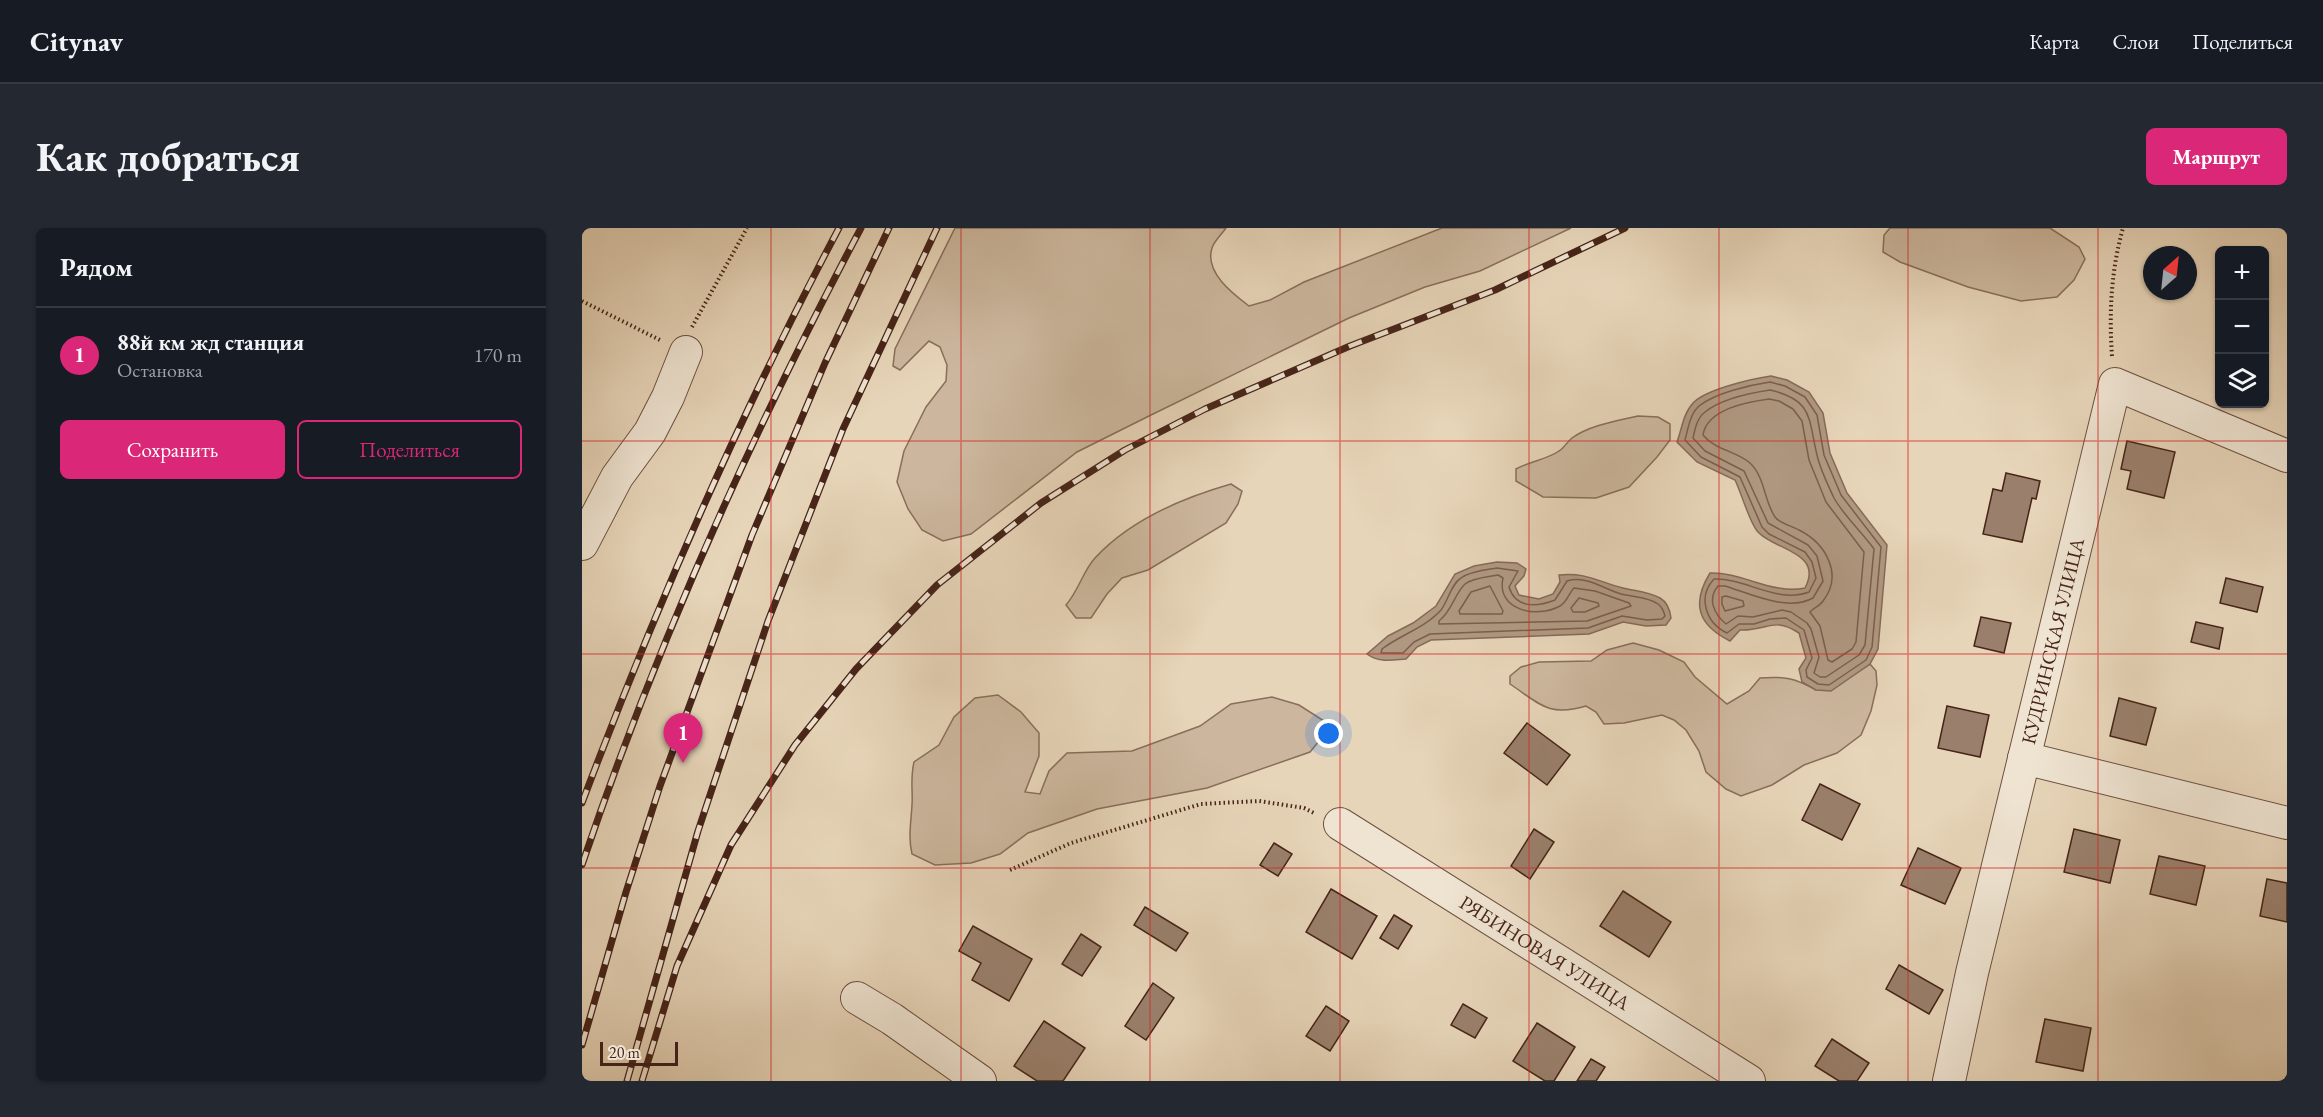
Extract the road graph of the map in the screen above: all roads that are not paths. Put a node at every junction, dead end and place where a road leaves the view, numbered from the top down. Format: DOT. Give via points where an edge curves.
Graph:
graph roads {
  1 [pos="686,352"];
  2 [pos="2287,456"];
  3 [pos="582,544"];
  4 [pos="2024,758"];
  5 [pos="2287,823"];
  6 [pos="1340,824"];
  7 [pos="857,998"];
  8 [pos="980,1081"];
  9 [pos="1749,1081"];
  10 [pos="1949,1081"];
  1 -- 3 [label="street" via="651,432 617,477"];
  2 -- 4 [label="street, КУДРИНСКАЯ УЛИЦА" via="2115,384"];
  4 -- 5 [label="street"];
  4 -- 10 [label="street, КУДРИНСКАЯ УЛИЦА"];
  6 -- 9 [label="street, РЯБИНОВАЯ УЛИЦА"];
  7 -- 8 [label="street"];
}
